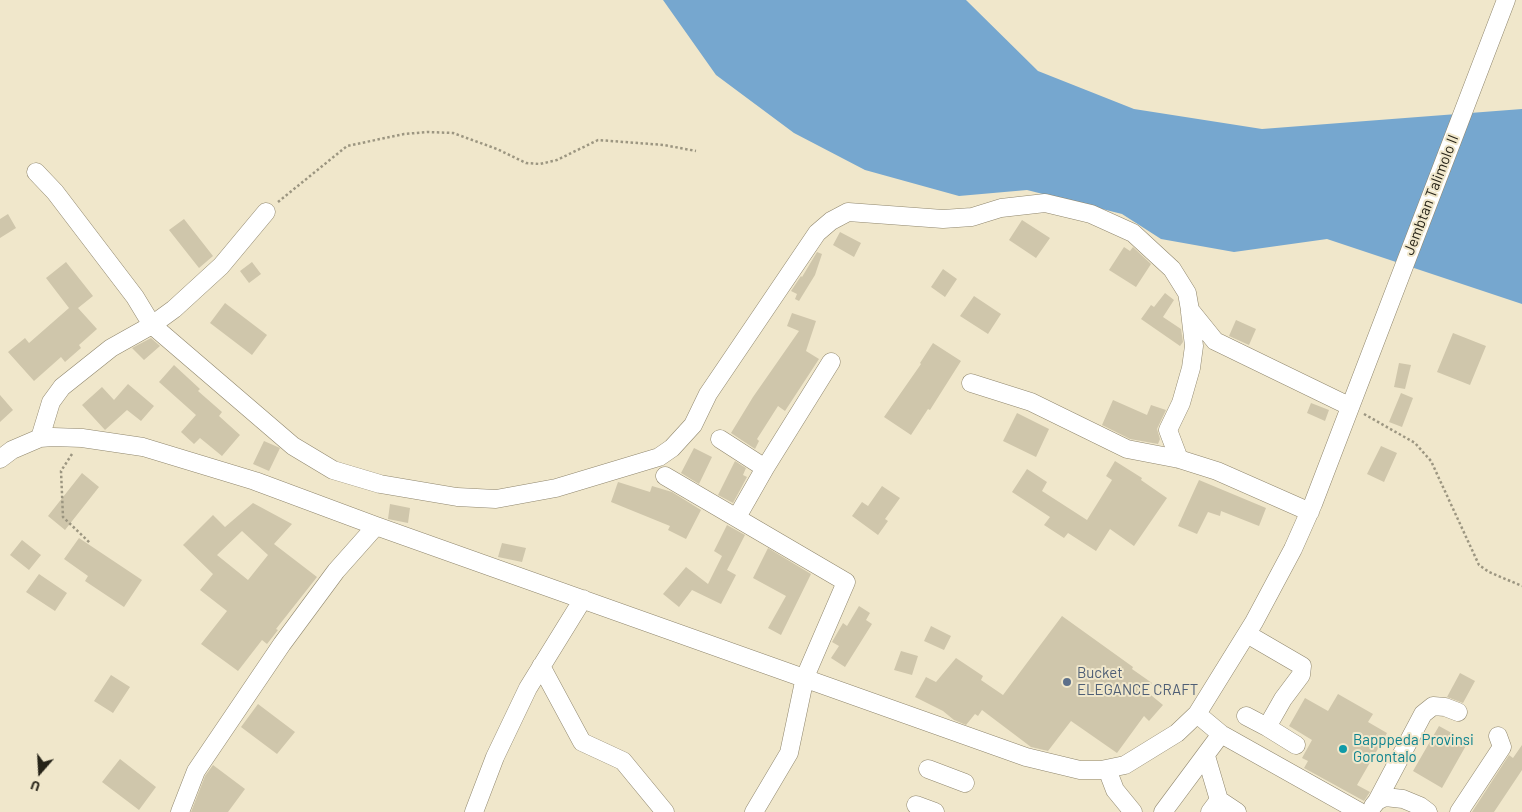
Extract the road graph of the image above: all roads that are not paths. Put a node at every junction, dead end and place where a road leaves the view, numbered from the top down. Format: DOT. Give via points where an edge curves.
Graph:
graph roads {
  1 [pos="1506,0"];
  2 [pos="36,172"];
  3 [pos="266,212"];
  4 [pos="1190,310"];
  5 [pos="152,325"];
  6 [pos="831,362"];
  7 [pos="971,383"];
  8 [pos="1353,398"];
  9 [pos="40,438"];
  10 [pos="720,439"];
  11 [pos="0,459"];
  12 [pos="1179,460"];
  13 [pos="765,468"];
  14 [pos="664,476"];
  15 [pos="1310,512"];
  16 [pos="737,517"];
  17 [pos="376,526"];
  18 [pos="583,599"];
  19 [pos="1247,634"];
  20 [pos="541,666"];
  21 [pos="805,677"];
  22 [pos="1458,712"];
  23 [pos="1196,714"];
  24 [pos="1246,716"];
  25 [pos="1267,727"];
  26 [pos="1221,734"];
  27 [pos="1498,736"];
  28 [pos="1296,745"];
  29 [pos="1206,756"];
  30 [pos="928,769"];
  31 [pos="1107,769"];
  32 [pos="965,783"];
  33 [pos="916,805"];
  34 [pos="1214,806"];
  35 [pos="1373,806"];
  36 [pos="180,812"];
  37 [pos="474,812"];
  38 [pos="665,812"];
  39 [pos="754,812"];
  40 [pos="935,812"];
  41 [pos="1133,812"];
  42 [pos="1163,812"];
  43 [pos="1237,812"];
  44 [pos="1360,812"];
  45 [pos="1428,812"];
  46 [pos="1459,812"];
  1 -- 8 [label="street, Jembtan Talimolo II"];
  2 -- 5 [label="street" via="135,297"];
  3 -- 5 [label="street" via="221,266"];
  4 -- 5 [label="street" via="1183,283 1152,249 1133,233 1091,214 1044,204 1001,208 972,217 848,212 817,232 708,394 693,425 672,448 659,457 623,470 556,488 496,499 380,484 333,470 293,446"];
  4 -- 8 [label="street" via="1215,341"];
  4 -- 12 [label="street" via="1194,346 1192,368 1181,404 1168,430"];
  5 -- 9 [label="street" via="110,348 62,387 52,402"];
  6 -- 13 [label="street"];
  7 -- 12 [label="street" via="1031,402 1126,449"];
  8 -- 15 [label="street, Jembtan Talimolo II"];
  9 -- 11 [label="street, Jembtan Talimolo II"];
  9 -- 17 [label="street, Jembtan Talimolo II" via="67,436 143,447 255,481"];
  10 -- 13 [label="street"];
  12 -- 15 [label="street" via="1233,477"];
  13 -- 16 [label="street"];
  14 -- 16 [label="street"];
  15 -- 19 [label="street, Jembtan Talimolo II"];
  16 -- 21 [label="street" via="846,582"];
  17 -- 18 [label="street, Jembtan Talimolo II"];
  17 -- 36 [label="street" via="336,571 282,644 196,771"];
  18 -- 20 [label="street"];
  18 -- 21 [label="street, Jembtan Talimolo II"];
  19 -- 23 [label="street, Jembtan Talimolo II"];
  19 -- 25 [label="street" via="1302,666 1301,674"];
  20 -- 37 [label="street" via="507,731"];
  20 -- 38 [label="street" via="582,742 623,761"];
  21 -- 31 [label="street, Jembtan Talimolo II" via="1026,757 1080,770"];
  21 -- 39 [label="street" via="789,754"];
  22 -- 35 [label="street" via="1433,706 1423,714"];
  23 -- 26 [label="street"];
  23 -- 31 [label="street, Jembtan Talimolo II" via="1177,733 1144,754 1125,765"];
  24 -- 25 [label="street"];
  25 -- 28 [label="street"];
  26 -- 29 [label="street"];
  26 -- 44 [label="street"];
  27 -- 46 [label="street" via="1502,747"];
  29 -- 34 [label="street"];
  29 -- 42 [label="street"];
  30 -- 32 [label="street"];
  31 -- 41 [label="street" via="1115,790"];
  33 -- 40 [label="street"];
  34 -- 43 [label="street"];
  35 -- 45 [label="street" via="1385,797 1403,799"];
}
